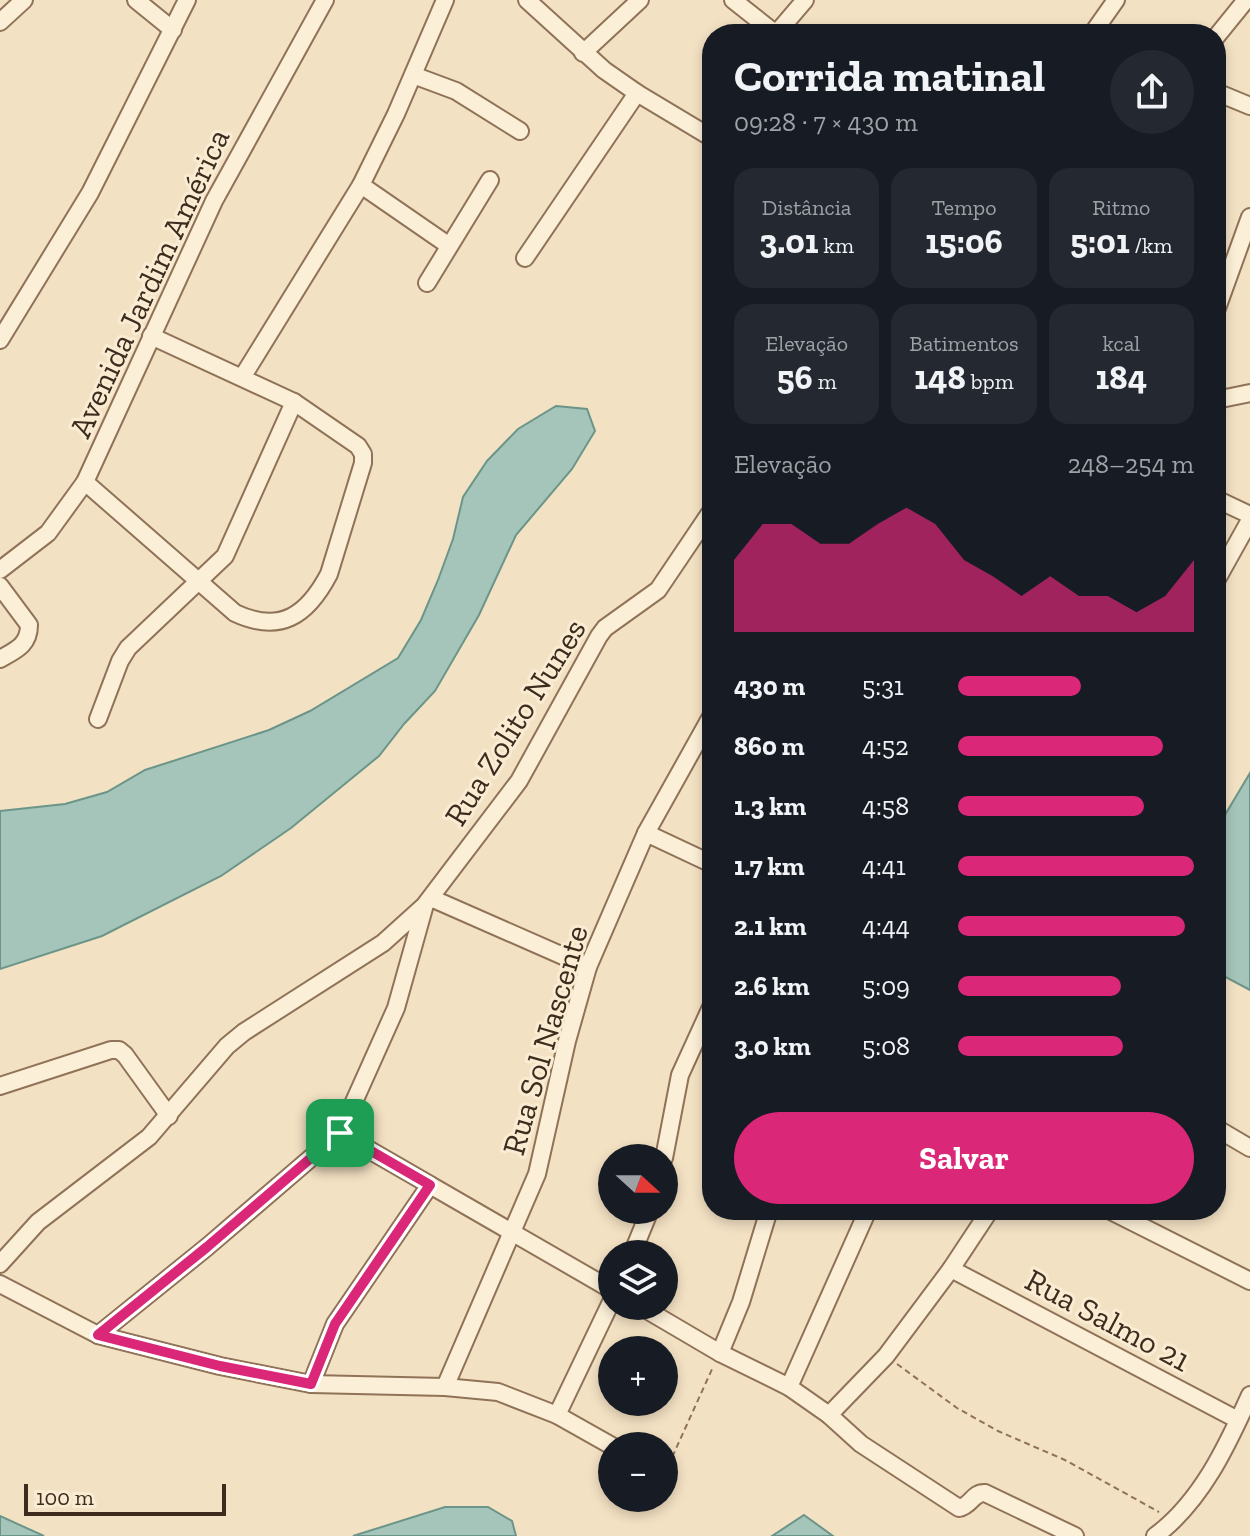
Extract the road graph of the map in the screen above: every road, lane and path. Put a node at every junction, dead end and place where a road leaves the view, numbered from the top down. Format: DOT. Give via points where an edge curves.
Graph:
graph roads {
  1 [pos="24,0"];
  2 [pos="136,0"];
  3 [pos="187,0"];
  4 [pos="325,0"];
  5 [pos="445,0"];
  6 [pos="527,0"];
  7 [pos="640,0"];
  8 [pos="733,0"];
  9 [pos="805,0"];
  10 [pos="1116,0"];
  11 [pos="1246,0"];
  12 [pos="1,19"];
  13 [pos="763,24"];
  14 [pos="785,24"];
  15 [pos="1099,24"];
  16 [pos="1226,25"];
  17 [pos="173,30"];
  18 [pos="583,53"];
  19 [pos="413,75"];
  20 [pos="637,93"];
  21 [pos="1226,96"];
  22 [pos="1250,106"];
  23 [pos="520,131"];
  24 [pos="702,132"];
  25 [pos="490,180"];
  26 [pos="361,185"];
  27 [pos="1250,217"];
  28 [pos="448,245"];
  29 [pos="525,258"];
  30 [pos="427,283"];
  31 [pos="1226,283"];
  32 [pos="151,336"];
  33 [pos="0,340"];
  34 [pos="243,376"];
  35 [pos="1250,393"];
  36 [pos="1226,398"];
  37 [pos="294,402"];
  38 [pos="85,482"];
  39 [pos="1226,504"];
  40 [pos="1250,517"];
  41 [pos="702,525"];
  42 [pos="1226,562"];
  43 [pos="0,570"];
  44 [pos="200,581"];
  45 [pos="0,586"];
  46 [pos="0,659"];
  47 [pos="98,719"];
  48 [pos="702,733"];
  49 [pos="646,833"];
  50 [pos="702,859"];
  51 [pos="428,902"];
  52 [pos="588,967"];
  53 [pos="702,1027"];
  54 [pos="0,1086"];
  55 [pos="169,1116"];
  56 [pos="340,1133"];
  57 [pos="1226,1134"];
  58 [pos="667,1144"];
  59 [pos="1250,1148"];
  60 [pos="430,1185"];
  61 [pos="766,1220"];
  62 [pos="864,1220"];
  63 [pos="983,1220"];
  64 [pos="1129,1220"];
  65 [pos="512,1232"];
  66 [pos="0,1264"];
  67 [pos="951,1269"];
  68 [pos="1250,1281"];
  69 [pos="598,1282"];
  70 [pos="0,1284"];
  71 [pos="602,1320"];
  72 [pos="664,1320"];
  73 [pos="98,1335"];
  74 [pos="720,1353"];
  75 [pos="886,1356"];
  76 [pos="311,1384"];
  77 [pos="445,1387"];
  78 [pos="789,1387"];
  79 [pos="1250,1395"];
  80 [pos="557,1415"];
  81 [pos="829,1415"];
  82 [pos="1238,1420"];
  83 [pos="598,1438"];
  84 [pos="678,1444"];
  85 [pos="1176,1521"];
  86 [pos="1075,1536"];
  87 [pos="1155,1536"];
  1 -- 12 [label="street"];
  2 -- 17 [label="street"];
  3 -- 17 [label="street"];
  4 -- 32 [label="street, Avenida Jardim América" via="214,201"];
  5 -- 19 [label="street"];
  6 -- 18 [label="street"];
  7 -- 18 [label="street"];
  8 -- 13 [label="street"];
  9 -- 14 [label="street"];
  10 -- 15 [label="street"];
  11 -- 16 [label="street"];
  17 -- 33 [label="street" via="90,193"];
  18 -- 20 [label="street"];
  19 -- 23 [label="street" via="456,91"];
  19 -- 26 [label="street"];
  20 -- 24 [label="street"];
  20 -- 29 [label="street"];
  21 -- 22 [label="street"];
  25 -- 28 [label="street"];
  26 -- 28 [label="street"];
  26 -- 34 [label="street"];
  27 -- 31 [label="street"];
  28 -- 30 [label="street"];
  32 -- 34 [label="street"];
  32 -- 38 [label="street, Avenida Jardim América"];
  34 -- 37 [label="street"];
  35 -- 36 [label="street"];
  37 -- 44 [label="street" via="231,547"];
  37 -- 44 [label="street" via="363,454 329,574 304,608 271,624 235,613"];
  38 -- 43 [label="street, Avenida Jardim América" via="48,533"];
  38 -- 44 [label="street"];
  39 -- 40 [label="street"];
  40 -- 42 [label="street"];
  41 -- 51 [label="street, Rua Zolito Nunes" via="658,590 599,636 519,781"];
  44 -- 47 [label="street" via="128,648"];
  45 -- 46 [label="street" via="29,625 23,646"];
  48 -- 49 [label="street, Rua Sol Nascente"];
  49 -- 50 [label="street"];
  49 -- 52 [label="street, Rua Sol Nascente"];
  51 -- 52 [label="street"];
  51 -- 55 [label="street" via="383,943 227,1046"];
  51 -- 56 [label="street" via="396,1008"];
  52 -- 65 [label="street, Rua Sol Nascente" via="543,1155"];
  53 -- 58 [label="street" via="680,1075"];
  54 -- 55 [label="street" via="119,1050"];
  55 -- 66 [label="street" via="139,1146 38,1222"];
  56 -- 60 [label="street"];
  56 -- 73 [label="street"];
  57 -- 59 [label="street"];
  60 -- 65 [label="street"];
  60 -- 76 [label="street" via="335,1324"];
  61 -- 74 [label="street"];
  62 -- 78 [label="street"];
  63 -- 67 [label="street"];
  64 -- 68 [label="street"];
  65 -- 69 [label="street"];
  65 -- 77 [label="street, Rua Sol Nascente"];
  67 -- 75 [label="street"];
  67 -- 82 [label="street, Rua Salmo 21"];
  70 -- 73 [label="street"];
  71 -- 80 [label="street"];
  72 -- 74 [label="street"];
  73 -- 76 [label="street"];
  74 -- 78 [label="street"];
  74 -- 84 [label="path"];
  75 -- 81 [label="street"];
  75 -- 85 [label="path" via="984,1424 1065,1460"];
  76 -- 77 [label="street"];
  77 -- 80 [label="street" via="498,1392"];
  78 -- 81 [label="street"];
  79 -- 82 [label="street"];
  80 -- 83 [label="street"];
  81 -- 86 [label="street" via="861,1444 959,1508 985,1493"];
  82 -- 85 [label="street" via="1211,1472"];
  85 -- 87 [label="street"];
}
